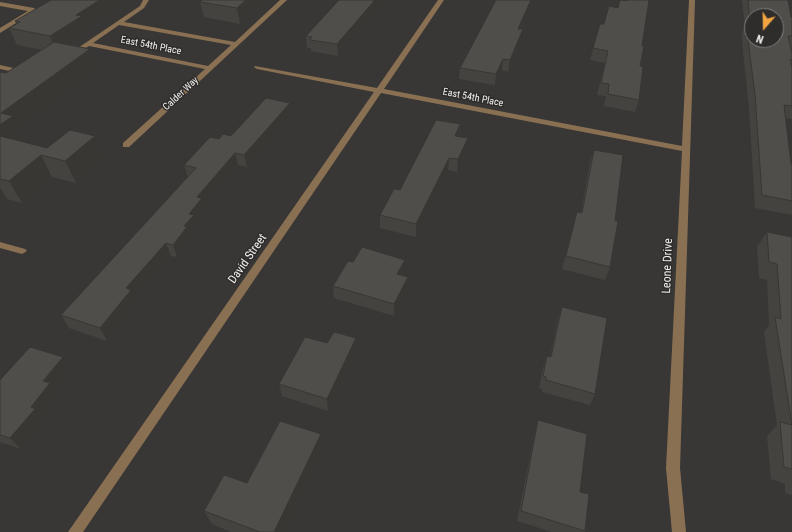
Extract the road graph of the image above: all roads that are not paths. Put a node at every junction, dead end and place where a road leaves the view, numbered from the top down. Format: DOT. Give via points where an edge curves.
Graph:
graph roads {
  1 [pos="146,0"];
  2 [pos="284,0"];
  3 [pos="441,0"];
  4 [pos="692,0"];
  5 [pos="0,4"];
  6 [pos="118,23"];
  7 [pos="0,31"];
  8 [pos="88,44"];
  9 [pos="236,44"];
  10 [pos="63,59"];
  11 [pos="0,67"];
  12 [pos="256,67"];
  13 [pos="210,68"];
  14 [pos="14,77"];
  15 [pos="379,90"];
  16 [pos="126,145"];
  17 [pos="686,149"];
  18 [pos="0,245"];
  19 [pos="22,251"];
  20 [pos="75,532"];
  21 [pos="678,532"];
  1 -- 6 [label="street" via="142,6"];
  2 -- 9 [label="street, Calder Way"];
  3 -- 15 [label="street, David Street"];
  4 -- 17 [label="street, Leone Drive"];
  5 -- 7 [label="street" via="34,10"];
  6 -- 8 [label="street"];
  6 -- 9 [label="street"];
  8 -- 10 [label="street"];
  8 -- 13 [label="street, East 54th Place"];
  9 -- 13 [label="street, Calder Way"];
  11 -- 14 [label="street" via="29,71"];
  12 -- 15 [label="street, East 54th Place"];
  13 -- 16 [label="street, Calder Way"];
  15 -- 17 [label="street, East 54th Place"];
  15 -- 20 [label="street, David Street"];
  17 -- 21 [label="street, Leone Drive" via="673,468"];
  18 -- 19 [label="street"];
}
